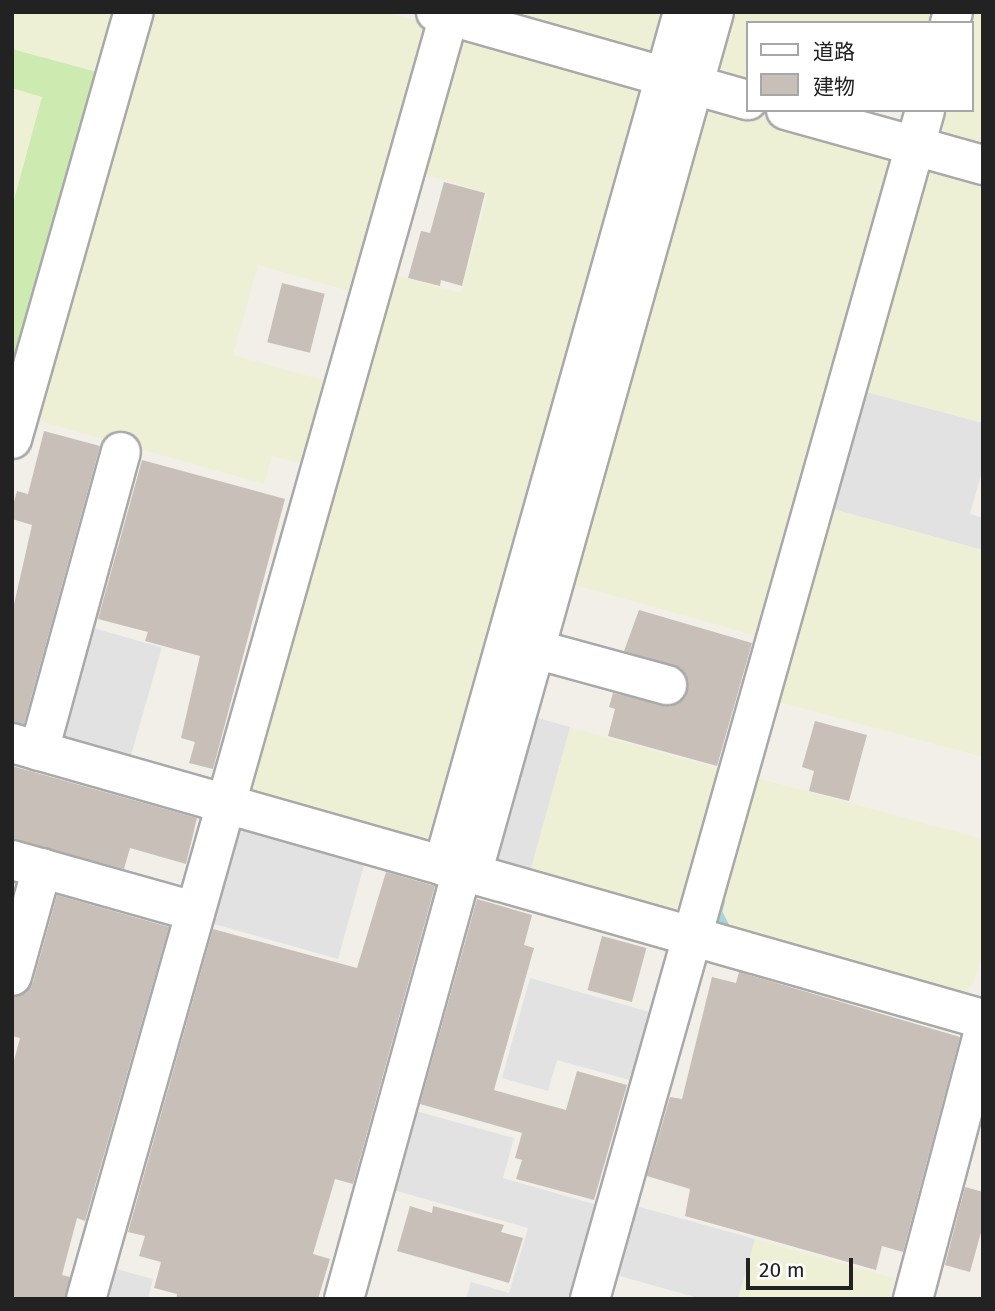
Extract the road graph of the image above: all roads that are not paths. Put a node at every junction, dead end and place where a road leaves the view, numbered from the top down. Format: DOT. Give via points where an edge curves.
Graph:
graph roads {
  1 [pos="134,12"];
  2 [pos="683,12"];
  3 [pos="713,12"];
  4 [pos="445,13"];
  5 [pos="679,80"];
  6 [pos="746,99"];
  7 [pos="793,112"];
  8 [pos="924,112"];
  9 [pos="915,146"];
  10 [pos="983,165"];
  11 [pos="12,439"];
  12 [pos="121,452"];
  13 [pos="535,649"];
  14 [pos="667,685"];
  15 [pos="25,747"];
  16 [pos="226,804"];
  17 [pos="27,864"];
  18 [pos="459,870"];
  19 [pos="194,911"];
  20 [pos="693,936"];
  21 [pos="12,976"];
  22 [pos="981,1016"];
  23 [pos="86,1299"];
  24 [pos="344,1299"];
  25 [pos="590,1299"];
  26 [pos="914,1299"];
  1 -- 11 [label="street"];
  2 -- 5 [label="street"];
  3 -- 5 [label="street"];
  4 -- 5 [label="street"];
  4 -- 16 [label="street"];
  5 -- 6 [label="street"];
  5 -- 13 [label="street"];
  5 -- 18 [label="street"];
  7 -- 9 [label="street"];
  8 -- 9 [label="street"];
  9 -- 10 [label="street"];
  9 -- 20 [label="street"];
  12 -- 15 [label="street"];
  13 -- 14 [label="street"];
  13 -- 18 [label="street"];
  15 -- 16 [label="street"];
  16 -- 18 [label="street"];
  16 -- 19 [label="street"];
  17 -- 19 [label="street"];
  17 -- 21 [label="street"];
  18 -- 20 [label="street"];
  18 -- 24 [label="street"];
  19 -- 23 [label="street"];
  20 -- 22 [label="street"];
  20 -- 25 [label="street"];
  22 -- 26 [label="street"];
}
